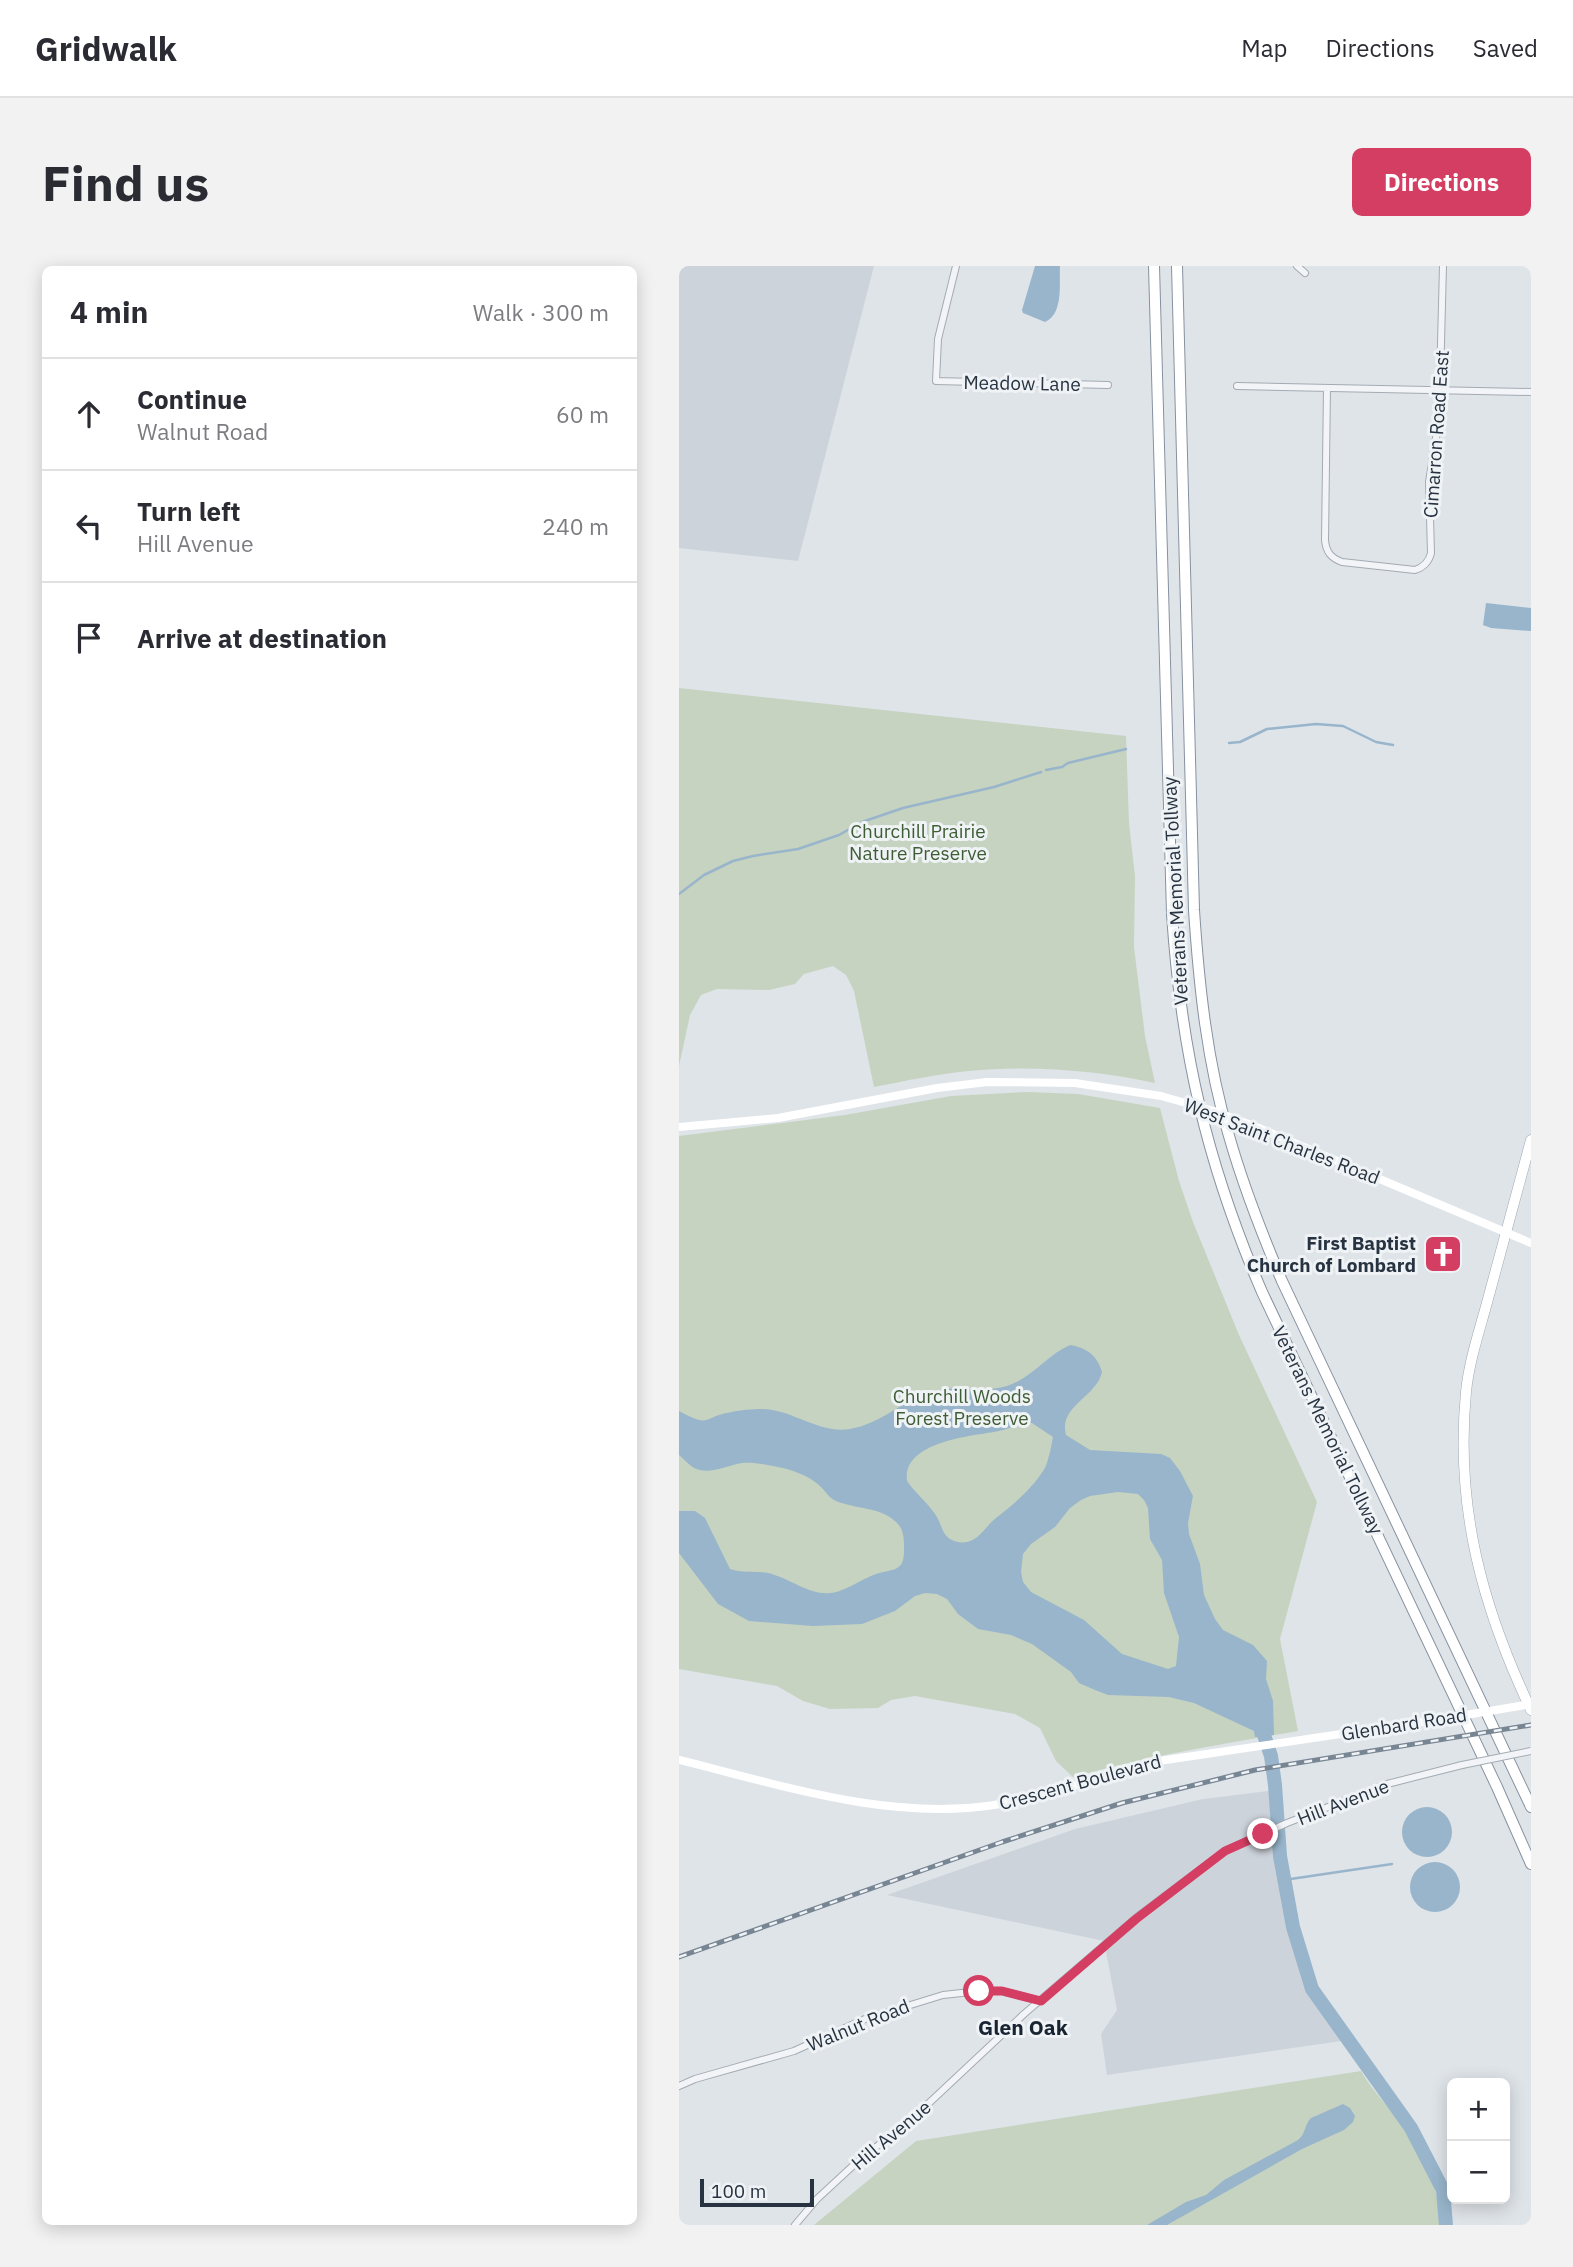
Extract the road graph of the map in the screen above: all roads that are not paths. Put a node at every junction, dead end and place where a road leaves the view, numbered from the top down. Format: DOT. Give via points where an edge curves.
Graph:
graph roads {
  1 [pos="956,266"];
  2 [pos="1154,266"];
  3 [pos="1177,266"];
  4 [pos="1297,266"];
  5 [pos="1443,266"];
  6 [pos="1305,274"];
  7 [pos="1108,385"];
  8 [pos="1237,386"];
  9 [pos="1327,388"];
  10 [pos="1441,390"];
  11 [pos="1531,392"];
  12 [pos="679,1127"];
  13 [pos="1531,1140"];
  14 [pos="1507,1233"];
  15 [pos="1531,1243"];
  16 [pos="1531,1704"];
  17 [pos="1531,1710"];
  18 [pos="1276,1742"];
  19 [pos="1531,1751"];
  20 [pos="679,1760"];
  21 [pos="1531,1807"];
  22 [pos="1531,1864"];
  23 [pos="1041,2001"];
  24 [pos="679,2086"];
  25 [pos="795,2225"];
  1 -- 7 [label="street, Meadow Lane" via="937,339 936,381"];
  2 -- 22 [label="highway, Veterans Memorial Tollway" via="1172,914 1187,1057 1203,1128 1228,1210 1262,1292"];
  3 -- 21 [label="highway, Veterans Memorial Tollway" via="1194,910 1210,1052 1228,1135 1282,1281"];
  4 -- 6 [label="street"];
  5 -- 10 [label="street, Cimarron Road East"];
  8 -- 9 [label="street"];
  9 -- 10 [label="street"];
  9 -- 10 [label="street, Cimarron Road East" via="1329,555 1337,560 1415,569 1430,558 1429,482"];
  10 -- 11 [label="street"];
  12 -- 14 [label="main road, West Saint Charles Road, bridge" via="773,1118 986,1082 1075,1083 1161,1096 1214,1111"];
  13 -- 14 [label="main road"];
  14 -- 15 [label="main road, West Saint Charles Road"];
  14 -- 17 [label="main road" via="1466,1390 1464,1482 1484,1591"];
  16 -- 18 [label="main road, Glenbard Road, bridge"];
  18 -- 20 [label="main road, Crescent Boulevard" via="1136,1766 1014,1802 952,1809 845,1799"];
  19 -- 23 [label="street, Hill Avenue, bridge" via="1387,1784 1225,1851 1136,1919"];
  23 -- 24 [label="street, Walnut Road" via="1002,1991 944,1995 865,2019 794,2051"];
  23 -- 25 [label="street, Hill Avenue" via="913,2118 857,2162"];
}
